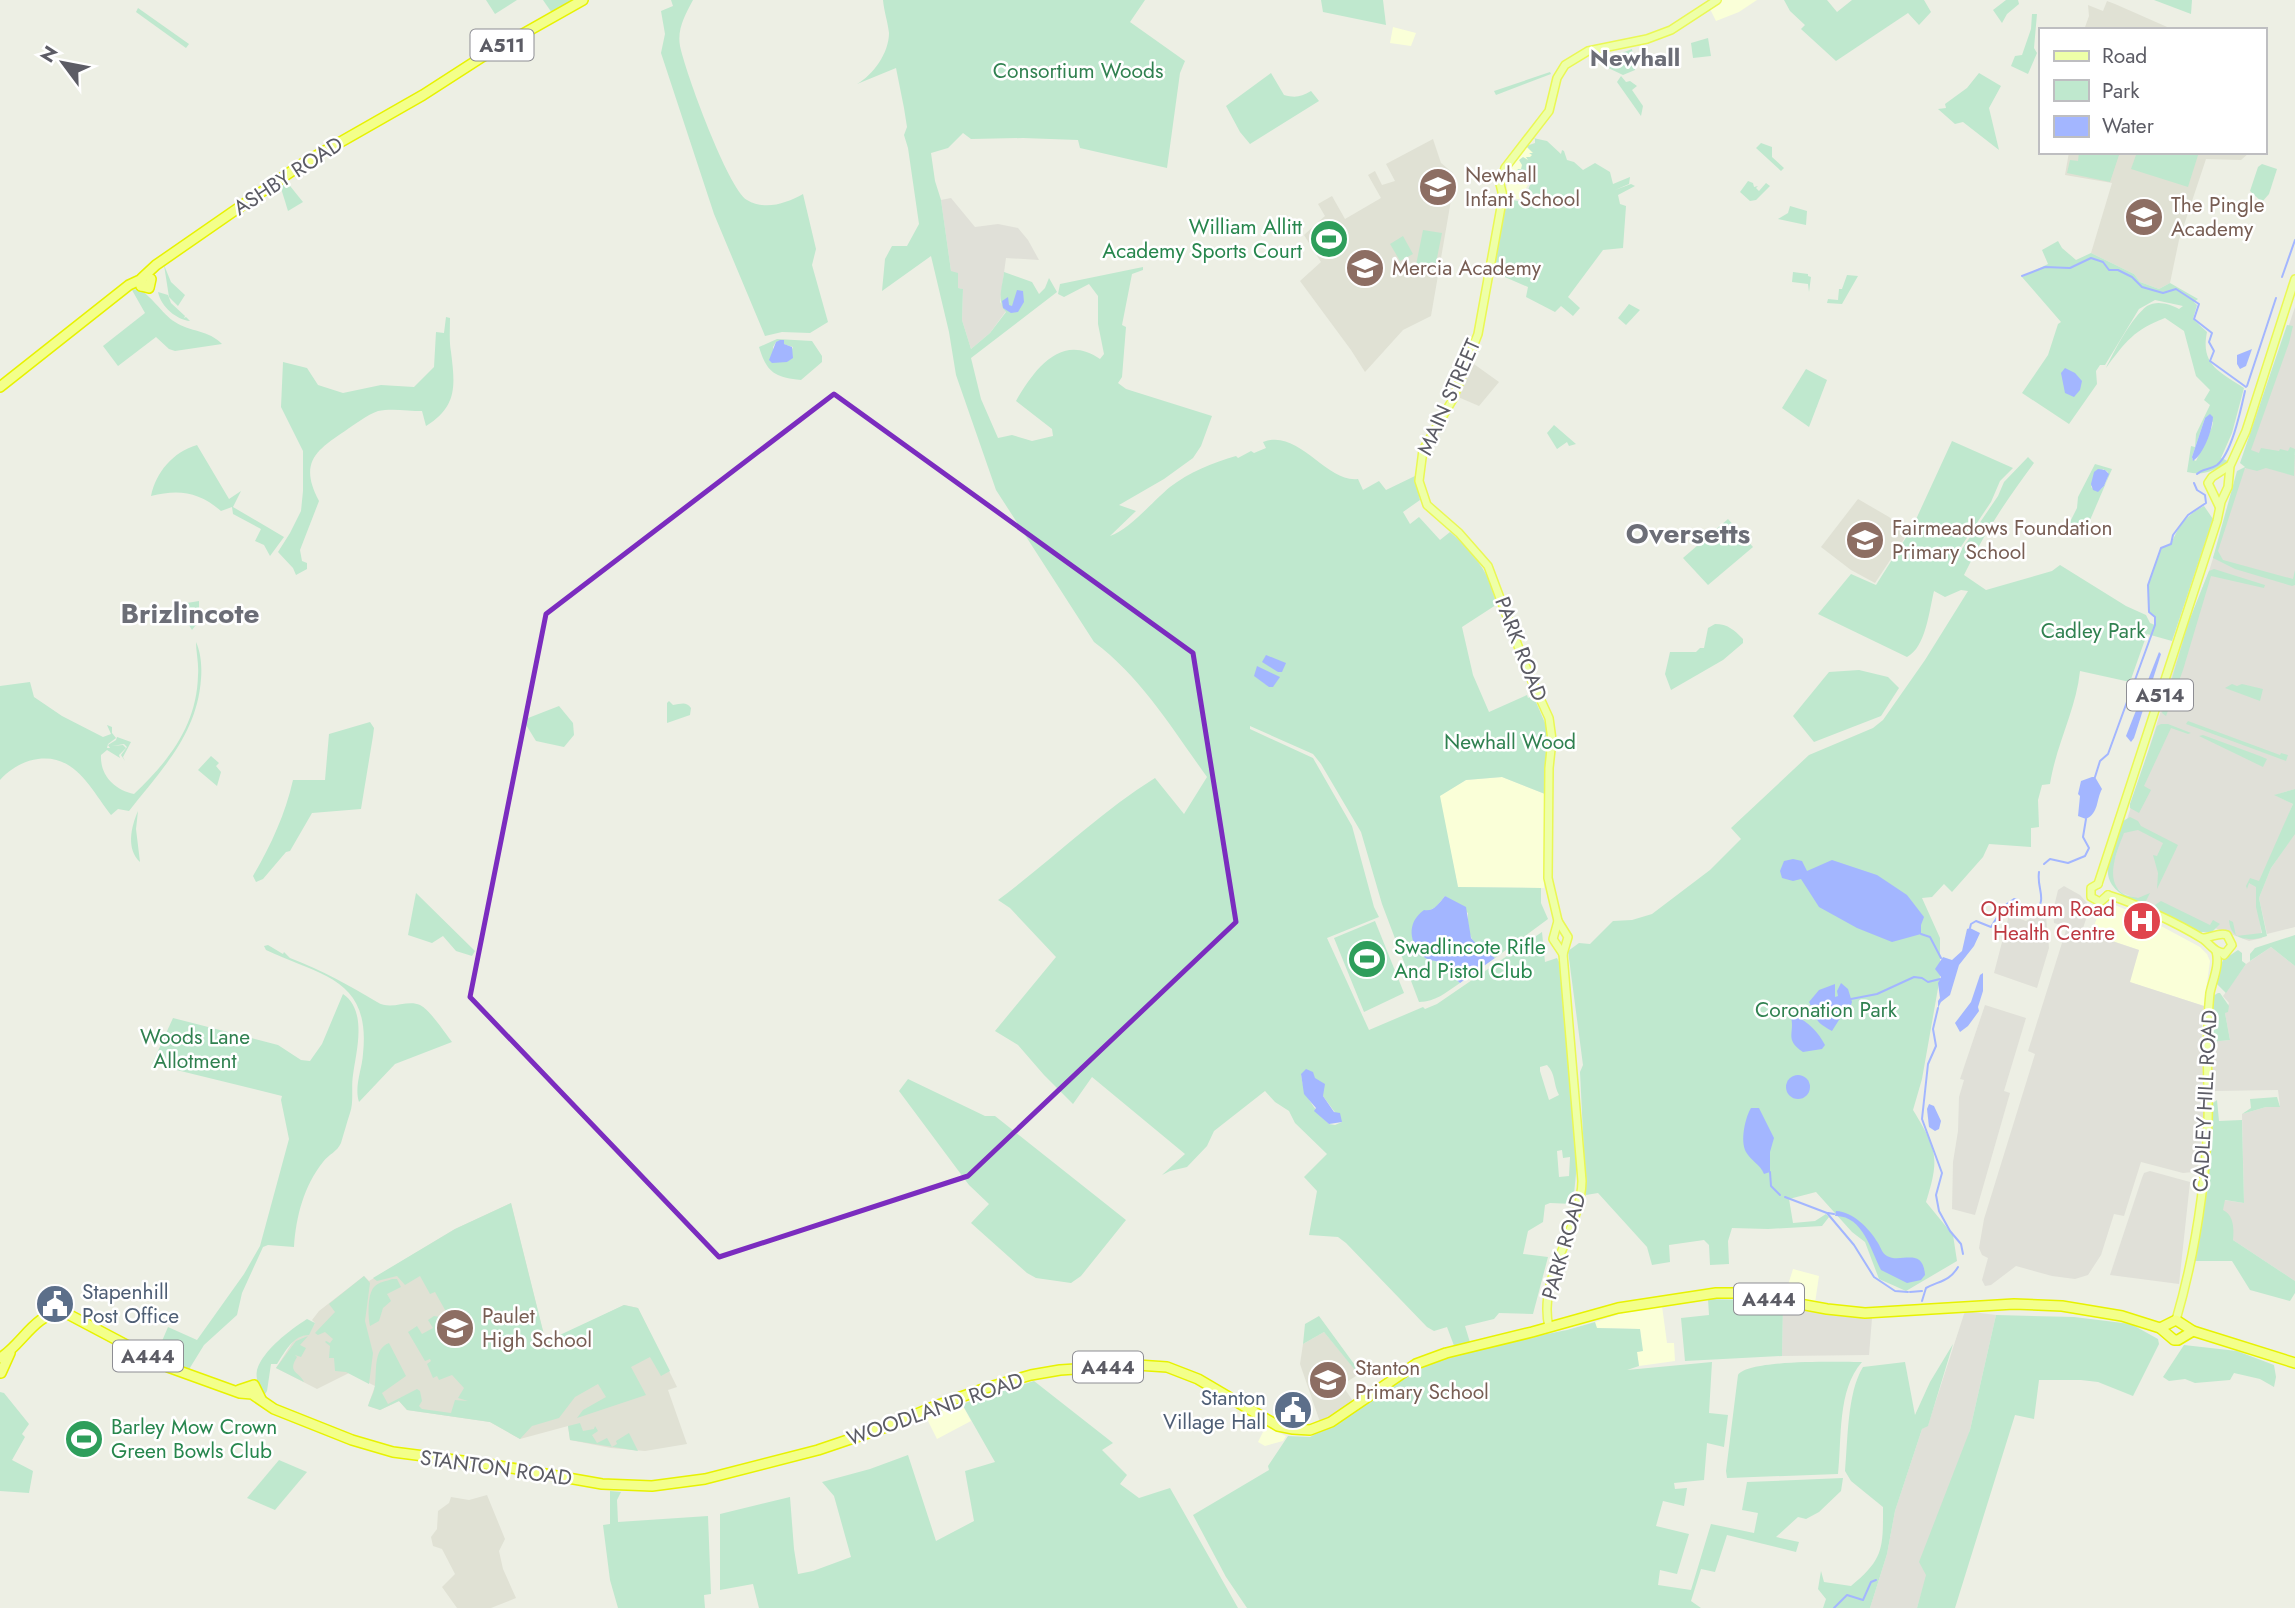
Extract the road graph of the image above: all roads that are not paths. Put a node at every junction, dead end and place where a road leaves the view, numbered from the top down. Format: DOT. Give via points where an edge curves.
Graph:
graph roads {
  1 [pos="583,0"];
  2 [pos="1717,0"];
  3 [pos="2295,279"];
  4 [pos="0,387"];
  5 [pos="2230,466"];
  6 [pos="2217,475"];
  7 [pos="2227,480"];
  8 [pos="1420,487"];
  9 [pos="2225,492"];
  10 [pos="2213,493"];
  11 [pos="2220,507"];
  12 [pos="2098,884"];
  13 [pos="2108,895"];
  14 [pos="1558,921"];
  15 [pos="1564,932"];
  16 [pos="1555,934"];
  17 [pos="2215,937"];
  18 [pos="2202,938"];
  19 [pos="1566,944"];
  20 [pos="1557,946"];
  21 [pos="2215,949"];
  22 [pos="2225,953"];
  23 [pos="1563,954"];
  24 [pos="2217,965"];
  25 [pos="1549,1327"];
  26 [pos="2176,1328"];
  27 [pos="10,1351"];
  28 [pos="0,1358"];
  29 [pos="2295,1363"];
  30 [pos="0,1375"];
  31 [pos="738,1471"];
  1 -- 4 [label="highway, ASHBY ROAD / A511" via="294,169 158,264 145,280 126,288"];
  2 -- 8 [label="main road, MAIN STREET" via="1671,30 1588,51 1565,65 1557,78 1549,111 1510,159 1500,184 1502,206 1478,334 1453,399 1423,450"];
  3 -- 5 [label="main road, A514" via="2246,431"];
  5 -- 6 [label="main road"];
  5 -- 7 [label="main road, A514"];
  6 -- 7 [label="main road"];
  6 -- 10 [label="main road" via="2208,483"];
  7 -- 9 [label="main road, A514"];
  8 -- 14 [label="main road, PARK ROAD" via="1427,505 1492,573 1549,718 1548,878"];
  9 -- 10 [label="main road"];
  9 -- 11 [label="main road, A514"];
  10 -- 11 [label="main road"];
  11 -- 12 [label="main road, A514"];
  12 -- 13 [label="main road" via="2106,887"];
  12 -- 13 [label="main road" via="2091,888 2091,897 2100,902"];
  13 -- 18 [label="main road"];
  14 -- 15 [label="main road, PARK ROAD"];
  14 -- 16 [label="main road, PARK ROAD"];
  15 -- 16 [label="main road"];
  15 -- 19 [label="main road, PARK ROAD"];
  16 -- 20 [label="main road, PARK ROAD"];
  17 -- 18 [label="main road"];
  17 -- 21 [label="main road"];
  17 -- 22 [label="main road" via="2230,937 2232,945"];
  18 -- 21 [label="main road"];
  19 -- 20 [label="main road"];
  19 -- 23 [label="main road, PARK ROAD"];
  20 -- 23 [label="main road, PARK ROAD"];
  21 -- 22 [label="main road"];
  21 -- 24 [label="main road, CADLEY HILL ROAD"];
  22 -- 24 [label="main road, CADLEY HILL ROAD"];
  23 -- 25 [label="main road, PARK ROAD" via="1582,1181 1580,1204 1548,1294"];
  24 -- 26 [label="main road, CADLEY HILL ROAD" via="2209,1000 2208,1122 2196,1245"];
  25 -- 26 [label="highway, WOODLAND ROAD / A444" via="1618,1308 1740,1293 1865,1313 2005,1305 2088,1308"];
  25 -- 31 [label="highway, WOODLAND ROAD / A444" via="1416,1364 1331,1422 1310,1430 1270,1422 1181,1371 1125,1365 1054,1371 1010,1381 877,1431"];
  26 -- 29 [label="highway, A444"];
  27 -- 28 [label="highway, A444"];
  27 -- 30 [label="highway, A444"];
  27 -- 31 [label="highway, STANTON ROAD / A444" via="37,1322 64,1312 168,1367 236,1391 251,1391 274,1409 380,1449 602,1484 671,1485"];
}
